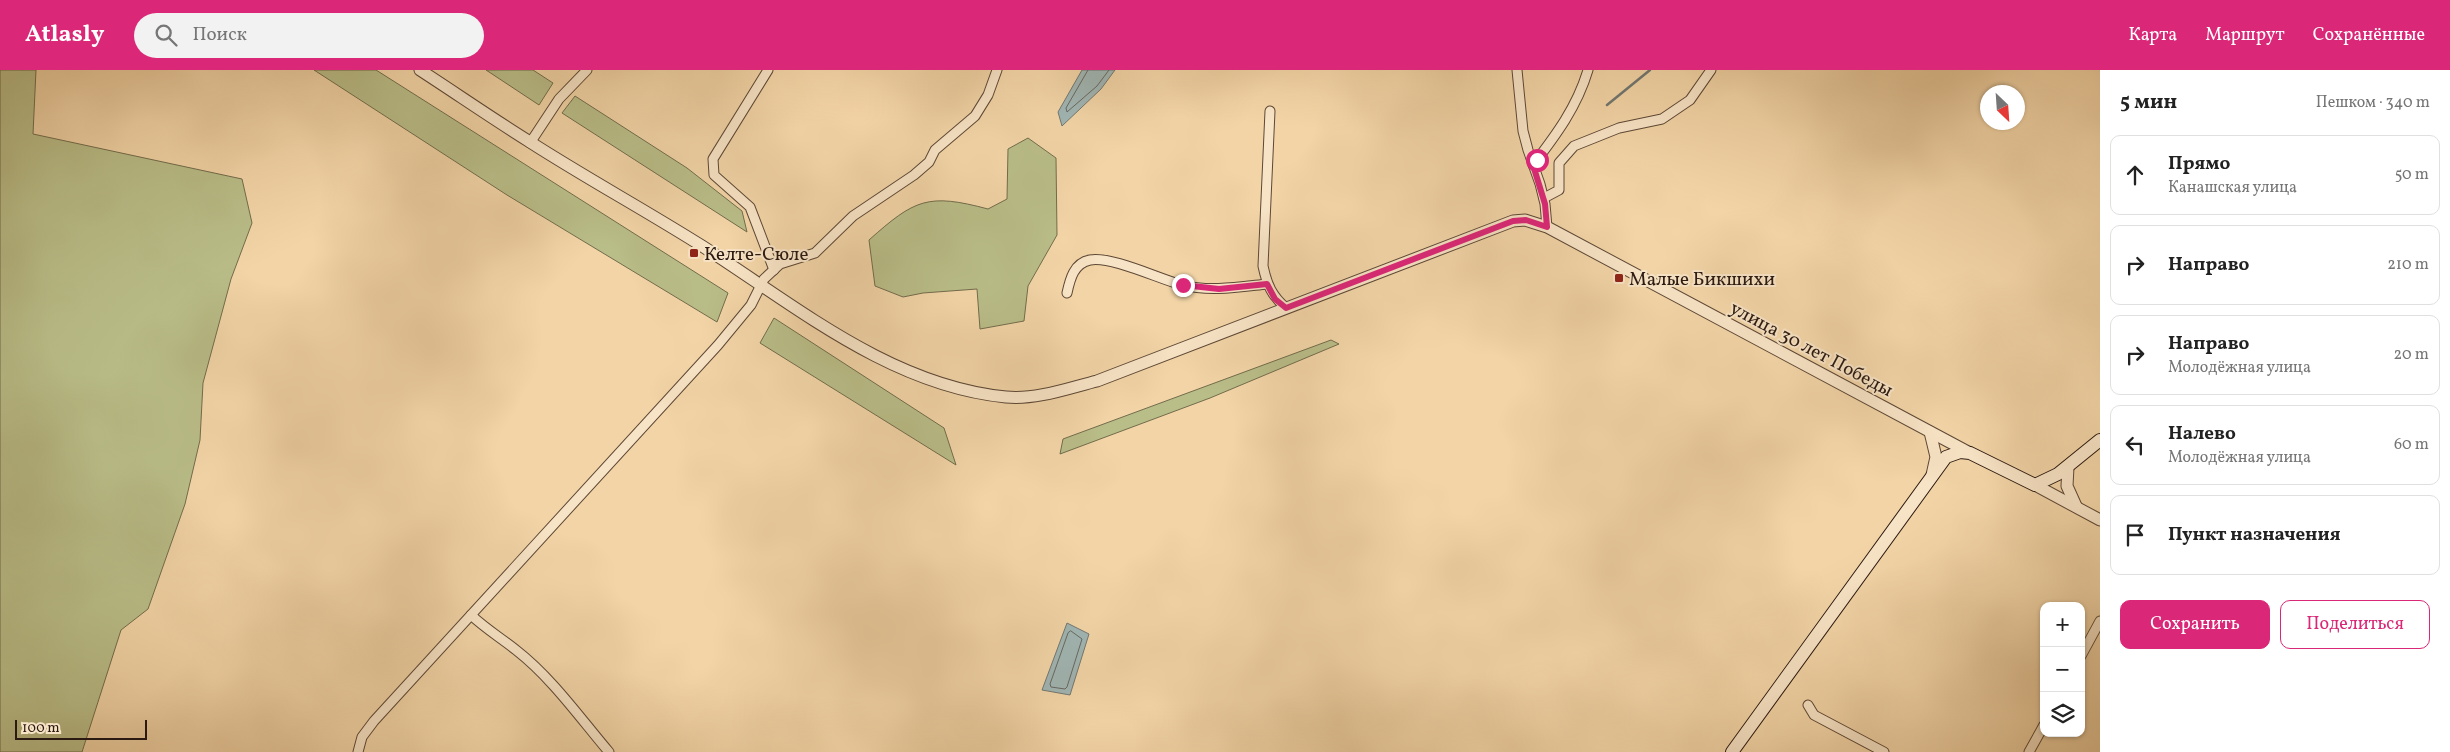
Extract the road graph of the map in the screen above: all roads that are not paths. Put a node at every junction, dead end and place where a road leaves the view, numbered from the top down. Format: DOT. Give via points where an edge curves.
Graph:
graph roads {
  1 [pos="420,70"];
  2 [pos="587,70"];
  3 [pos="768,70"];
  4 [pos="997,70"];
  5 [pos="1517,70"];
  6 [pos="1588,70"];
  7 [pos="1712,70"];
  8 [pos="1270,111"];
  9 [pos="530,143"];
  10 [pos="1533,165"];
  11 [pos="1544,198"];
  12 [pos="1547,227"];
  13 [pos="774,270"];
  14 [pos="1267,284"];
  15 [pos="762,285"];
  16 [pos="1067,293"];
  17 [pos="1286,308"];
  18 [pos="1930,432"];
  19 [pos="2100,440"];
  20 [pos="1970,453"];
  21 [pos="2068,467"];
  22 [pos="1932,475"];
  23 [pos="2035,485"];
  24 [pos="2076,506"];
  25 [pos="2100,520"];
  26 [pos="471,615"];
  27 [pos="2100,621"];
  28 [pos="2085,649"];
  29 [pos="1808,706"];
  30 [pos="2040,732"];
  31 [pos="358,752"];
  32 [pos="609,752"];
  33 [pos="1732,752"];
  34 [pos="1884,752"];
  35 [pos="2029,752"];
  1 -- 9 [label="street, улица 30 лет Победы"];
  2 -- 9 [label="street" via="559,99"];
  3 -- 13 [label="street" via="713,158 713,164 714,175 750,207"];
  4 -- 13 [label="street" via="988,95 975,116 935,150 929,162 853,216 815,253 780,264"];
  5 -- 10 [label="street" via="1523,131"];
  6 -- 10 [label="street" via="1582,91 1560,132"];
  7 -- 11 [label="street" via="1690,100 1662,119 1619,128 1574,146 1559,163 1559,190"];
  8 -- 14 [label="street" via="1263,266"];
  9 -- 15 [label="street, улица 30 лет Победы"];
  10 -- 11 [label="street"];
  11 -- 12 [label="street"];
  12 -- 17 [label="street, улица 30 лет Победы" via="1526,220 1513,221"];
  12 -- 18 [label="street, улица 30 лет Победы"];
  13 -- 15 [label="street"];
  14 -- 16 [label="street" via="1198,288 1118,264 1090,260 1080,264 1071,276"];
  14 -- 17 [label="street" via="1275,299"];
  15 -- 17 [label="street, улица 30 лет Победы" via="873,355 930,379 966,390 1008,397 1049,393 1097,381"];
  15 -- 26 [label="street" via="718,345"];
  18 -- 20 [label="street, улица 30 лет Победы"];
  18 -- 22 [label="street" via="1936,458"];
  19 -- 21 [label="main road"];
  20 -- 22 [label="main road" via="1960,452 1946,457"];
  20 -- 23 [label="main road, улица 30 лет Победы"];
  21 -- 23 [label="main road"];
  21 -- 24 [label="street" via="2066,486"];
  22 -- 33 [label="main road"];
  23 -- 24 [label="street"];
  24 -- 25 [label="street"];
  26 -- 31 [label="street" via="374,721 362,737"];
  26 -- 32 [label="street" via="517,650"];
  27 -- 28 [label="street"];
  29 -- 34 [label="street" via="1814,715"];
  30 -- 35 [label="street"];
}
